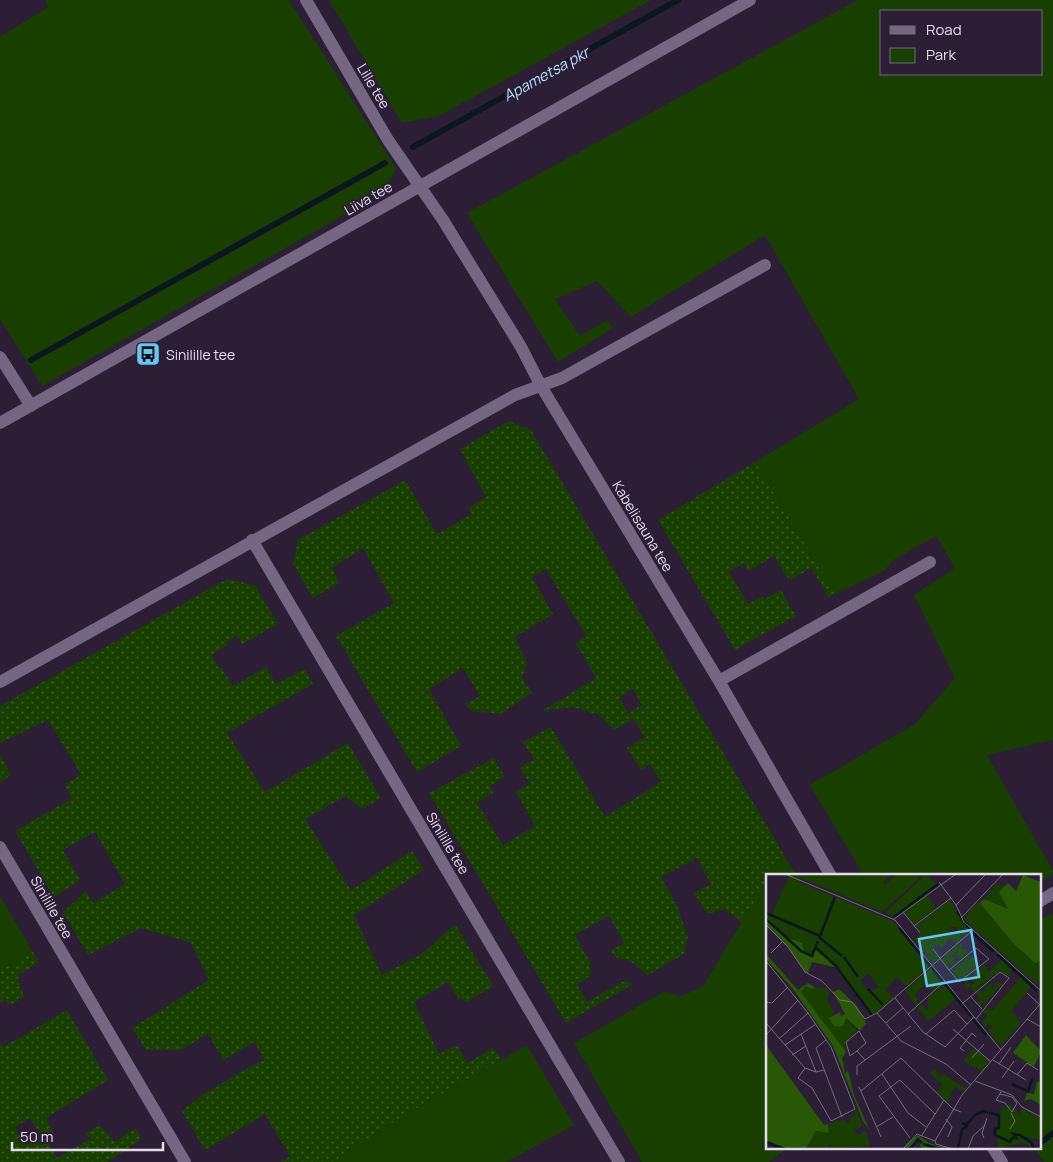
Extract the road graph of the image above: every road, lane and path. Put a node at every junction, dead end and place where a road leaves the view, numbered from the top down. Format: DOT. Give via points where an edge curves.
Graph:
graph roads {
  1 [pos="306,0"];
  2 [pos="750,0"];
  3 [pos="421,185"];
  4 [pos="765,265"];
  5 [pos="0,357"];
  6 [pos="541,386"];
  7 [pos="31,406"];
  8 [pos="0,423"];
  9 [pos="252,540"];
  10 [pos="930,562"];
  11 [pos="719,681"];
  12 [pos="0,682"];
  13 [pos="0,848"];
  14 [pos="830,874"];
  15 [pos="1053,893"];
  16 [pos="1040,901"];
  17 [pos="994,1150"];
  18 [pos="185,1162"];
  19 [pos="619,1162"];
  20 [pos="1002,1162"];
  1 -- 3 [label="street, Lille tee" via="388,140"];
  2 -- 3 [label="street, Liiva tee"];
  3 -- 6 [label="street, Kabelisauna tee" via="521,347"];
  3 -- 7 [label="street, Liiva tee"];
  4 -- 6 [label="street" via="562,378"];
  5 -- 7 [label="street"];
  6 -- 9 [label="street" via="516,394"];
  6 -- 11 [label="street, Kabelisauna tee"];
  7 -- 8 [label="street, Liiva tee"];
  9 -- 12 [label="street"];
  9 -- 19 [label="street, Sinilille tee"];
  10 -- 11 [label="street"];
  11 -- 14 [label="street, Kabelisauna tee"];
  13 -- 18 [label="street, Sinilille tee"];
  15 -- 16 [label="street"];
  17 -- 20 [label="street"];
}
